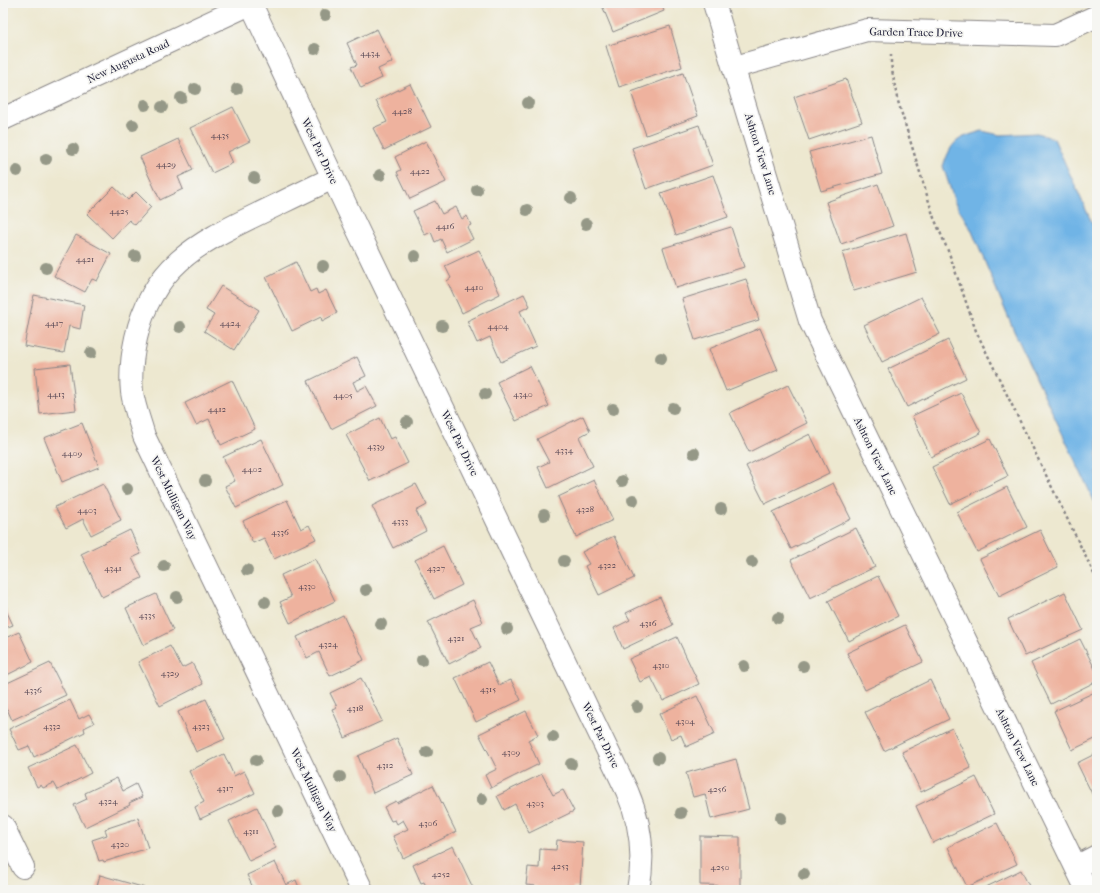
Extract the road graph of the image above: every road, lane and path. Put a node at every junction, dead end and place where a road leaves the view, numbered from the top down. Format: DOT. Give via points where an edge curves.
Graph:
graph roads {
  1 [pos="252,3"];
  2 [pos="714,3"];
  3 [pos="1097,16"];
  4 [pos="892,54"];
  5 [pos="735,67"];
  6 [pos="3,119"];
  7 [pos="333,178"];
  8 [pos="1097,580"];
  9 [pos="3,826"];
  10 [pos="1097,856"];
  11 [pos="23,867"];
  12 [pos="1076,867"];
  13 [pos="362,890"];
  14 [pos="638,890"];
  15 [pos="1087,890"];
  1 -- 6 [label="street, New Augusta Road"];
  1 -- 7 [label="street, West Par Drive"];
  2 -- 5 [label="street, Ashton View Lane"];
  3 -- 5 [label="street, Garden Trace Drive" via="1055,35 867,30"];
  4 -- 8 [label="path" via="891,64 897,98 934,218 976,331"];
  5 -- 12 [label="street, Ashton View Lane" via="810,321"];
  7 -- 13 [label="street, West Mulligan Way" via="216,234 181,258 155,290 146,307 133,346 131,374 132,393 144,436"];
  7 -- 14 [label="street, West Par Drive" via="627,791 639,824 641,876"];
  9 -- 11 [label="street"];
  10 -- 12 [label="street"];
  12 -- 15 [label="street, Ashton View Lane"];
}
